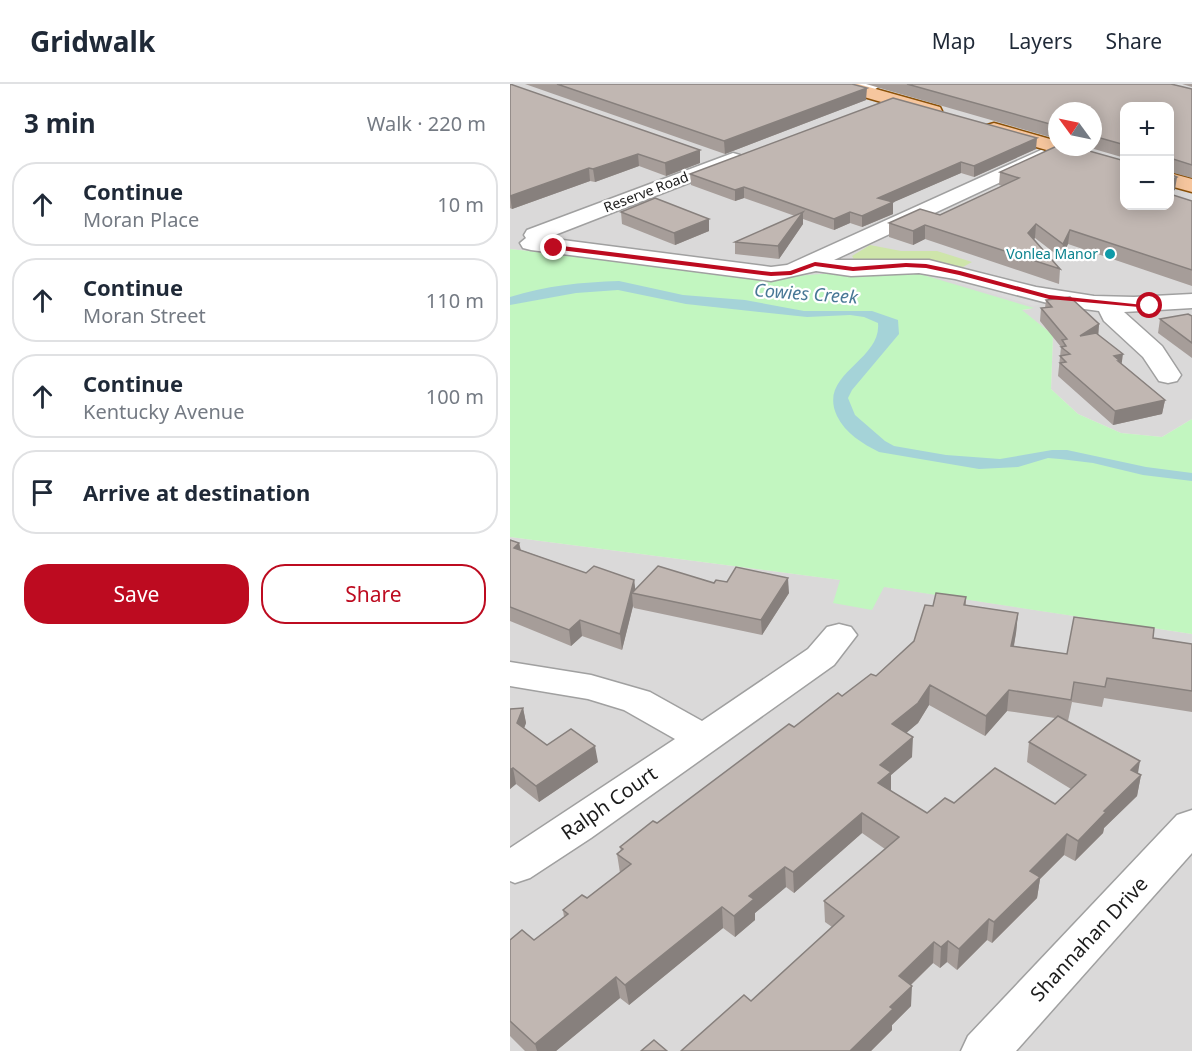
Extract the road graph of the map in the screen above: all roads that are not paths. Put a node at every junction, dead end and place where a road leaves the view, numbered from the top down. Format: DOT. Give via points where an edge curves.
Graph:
graph roads {
  1 [pos="839,84"];
  2 [pos="865,87"];
  3 [pos="892,99"];
  4 [pos="856,113"];
  5 [pos="947,115"];
  6 [pos="980,124"];
  7 [pos="1048,144"];
  8 [pos="693,151"];
  9 [pos="1048,152"];
  10 [pos="746,154"];
  11 [pos="724,162"];
  12 [pos="1174,180"];
  13 [pos="1192,186"];
  14 [pos="518,238"];
  15 [pos="815,264"];
  16 [pos="1192,301"];
  17 [pos="1108,303"];
  18 [pos="1168,375"];
  19 [pos="839,635"];
  20 [pos="510,674"];
  21 [pos="703,738"];
  22 [pos="1192,826"];
  23 [pos="515,866"];
  24 [pos="986,1051"];
  1 -- 2 [label="main road"];
  2 -- 3 [label="main road"];
  3 -- 4 [label="street"];
  3 -- 5 [label="main road"];
  6 -- 7 [label="main road"];
  8 -- 11 [label="street"];
  9 -- 15 [label="street" via="828,254"];
  10 -- 11 [label="street, Reserve Road"];
  11 -- 14 [label="street, Reserve Road"];
  12 -- 13 [label="main road"];
  14 -- 15 [label="street" via="771,274 791,273"];
  15 -- 17 [label="street" via="853,269 926,266 1036,294"];
  16 -- 17 [label="street" via="1150,306"];
  17 -- 18 [label="street" via="1113,316 1153,352"];
  19 -- 21 [label="street, Ralph Court" via="821,657"];
  20 -- 21 [label="street" via="591,687 637,701"];
  21 -- 23 [label="street, Ralph Court"];
  22 -- 24 [label="street, Shannahan Drive"];
}
